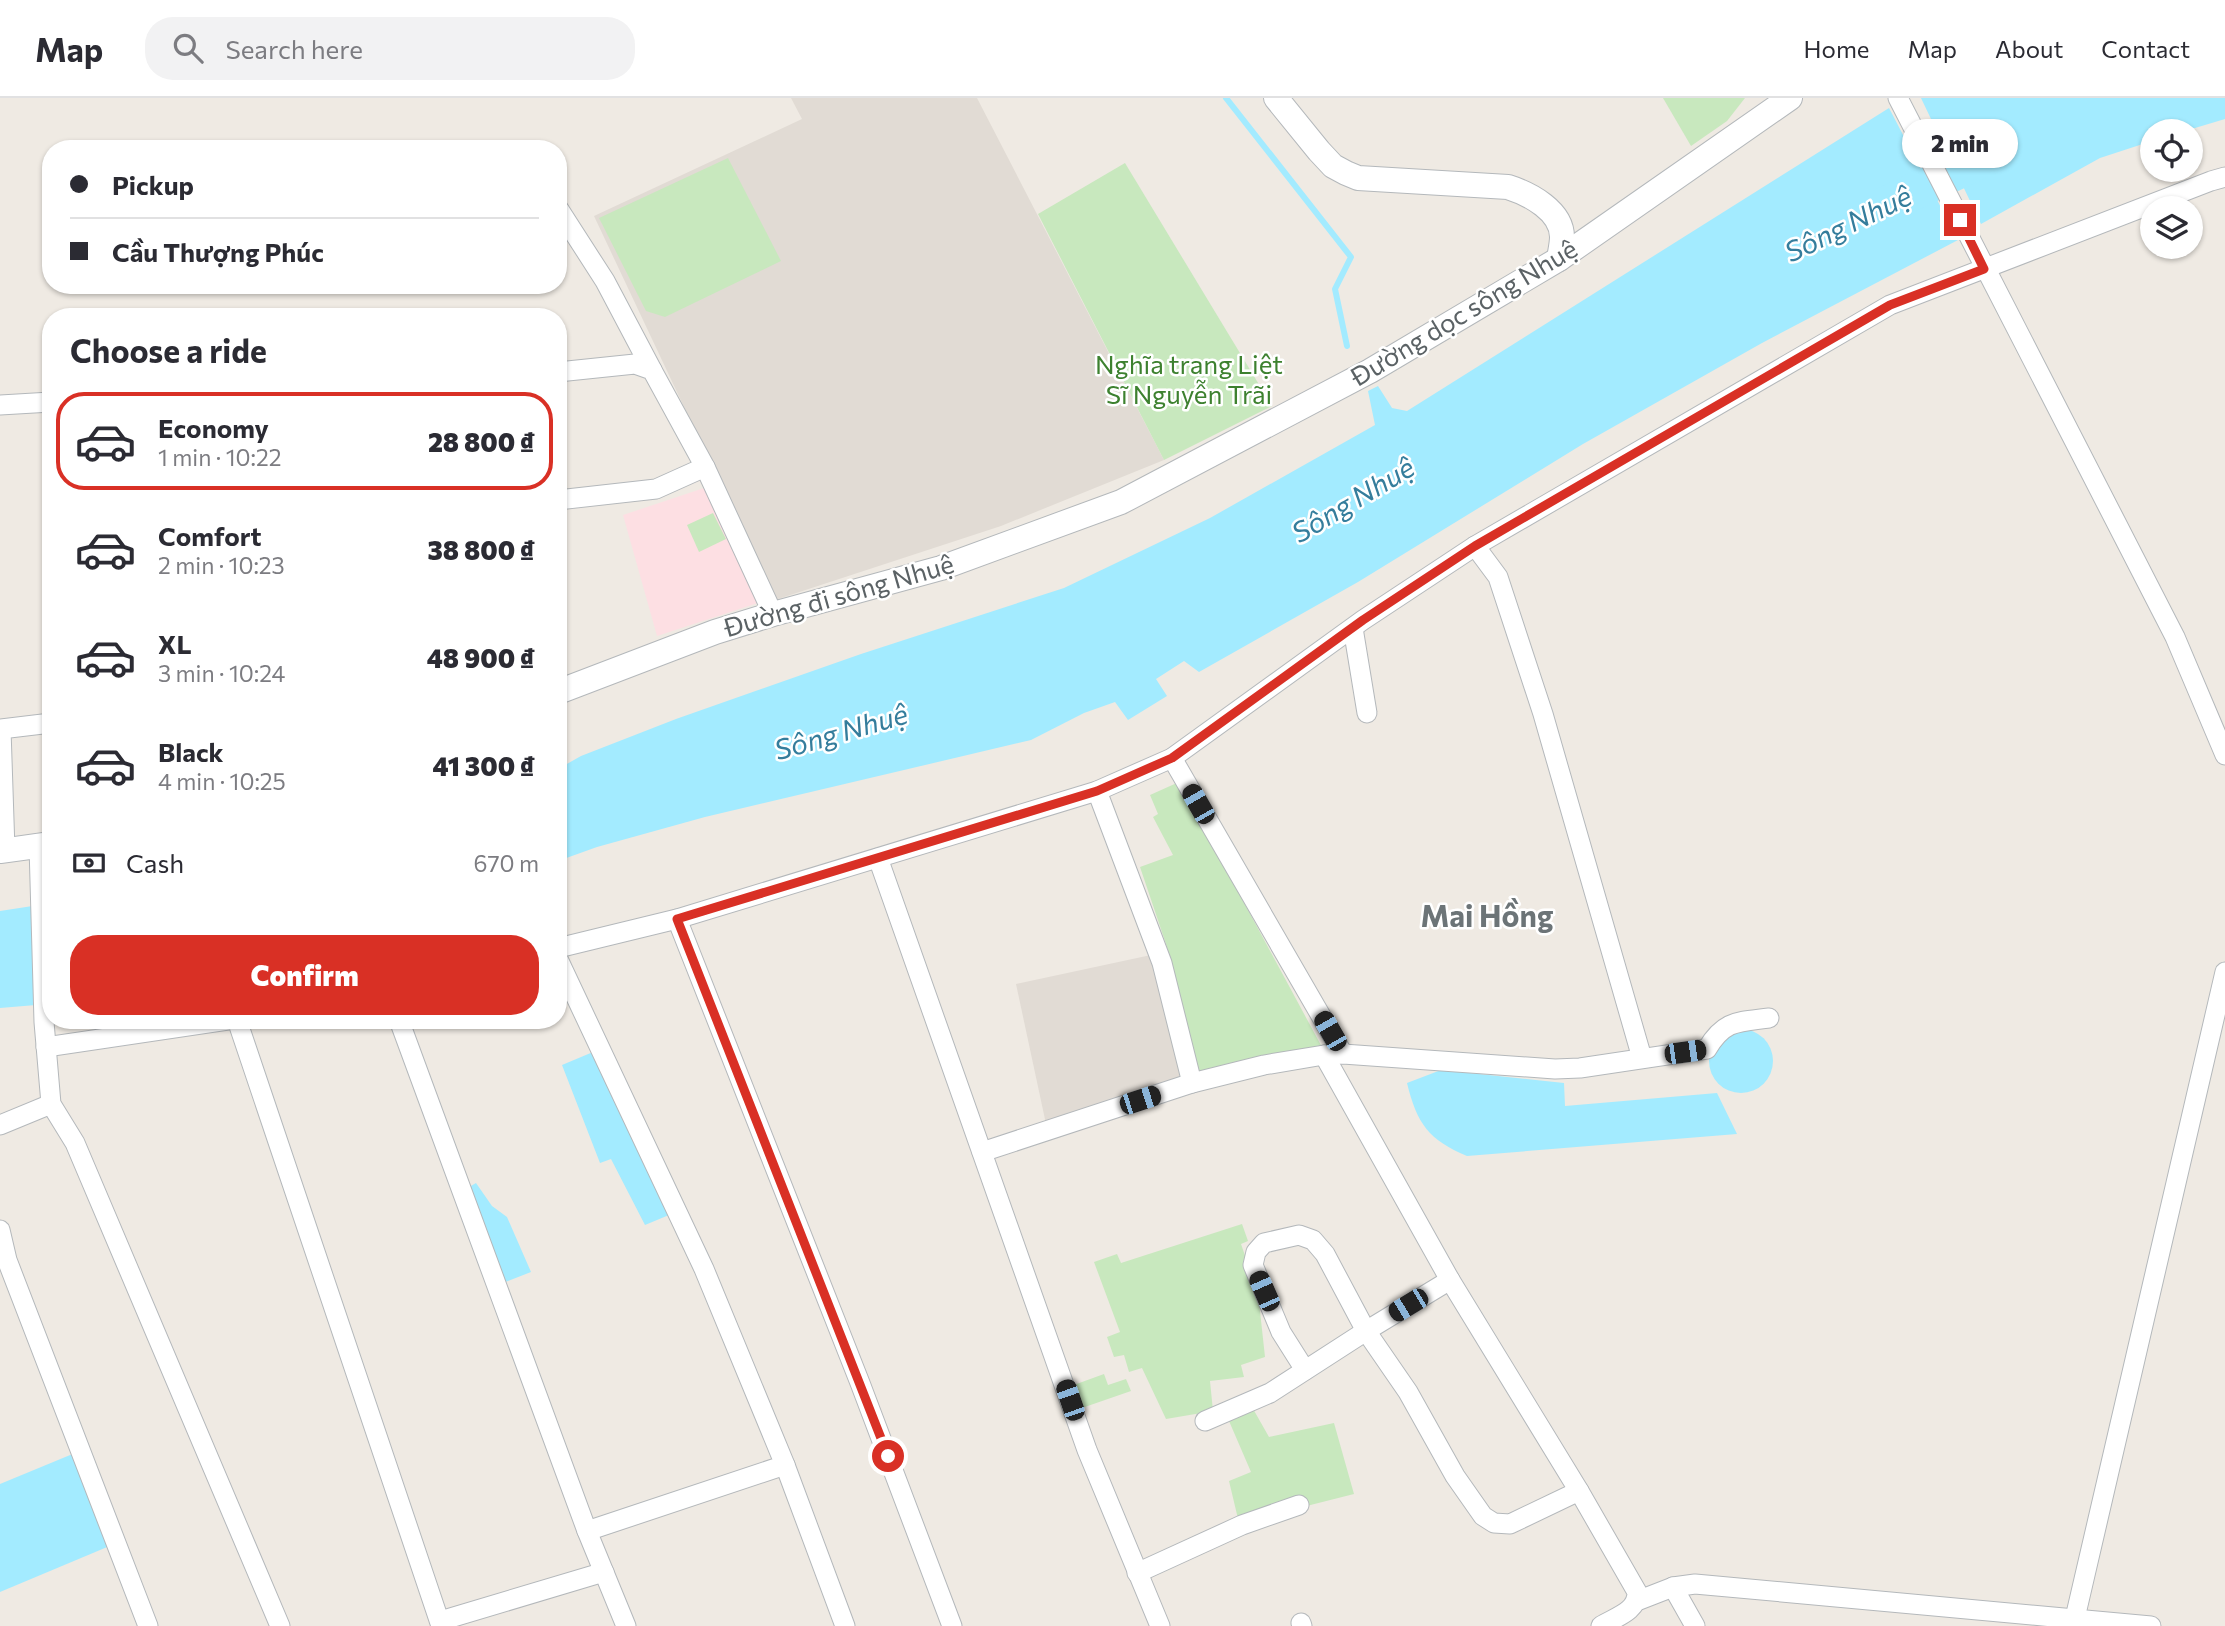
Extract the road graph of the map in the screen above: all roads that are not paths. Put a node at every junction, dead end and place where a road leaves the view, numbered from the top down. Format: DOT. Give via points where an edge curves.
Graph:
graph roads {
  1 [pos="1276,98"];
  2 [pos="1790,98"];
  3 [pos="1898,98"];
  4 [pos="2225,177"];
  5 [pos="567,222"];
  6 [pos="1559,259"];
  7 [pos="1984,269"];
  8 [pos="652,370"];
  9 [pos="567,371"];
  10 [pos="42,403"];
  11 [pos="0,405"];
  12 [pos="705,467"];
  13 [pos="567,499"];
  14 [pos="1121,502"];
  15 [pos="1475,546"];
  16 [pos="773,614"];
  17 [pos="1353,628"];
  18 [pos="567,689"];
  19 [pos="1367,713"];
  20 [pos="42,724"];
  21 [pos="2225,755"];
  22 [pos="1172,758"];
  23 [pos="1097,791"];
  24 [pos="42,845"];
  25 [pos="2,851"];
  26 [pos="878,858"];
  27 [pos="42,868"];
  28 [pos="677,919"];
  29 [pos="42,925"];
  30 [pos="567,946"];
  31 [pos="2225,972"];
  32 [pos="567,978"];
  33 [pos="1769,1018"];
  34 [pos="44,1029"];
  35 [pos="167,1029"];
  36 [pos="240,1029"];
  37 [pos="402,1029"];
  38 [pos="46,1047"];
  39 [pos="1334,1055"];
  40 [pos="1642,1058"];
  41 [pos="1192,1083"];
  42 [pos="51,1104"];
  43 [pos="0,1125"];
  44 [pos="982,1152"];
  45 [pos="0,1230"];
  46 [pos="4,1262"];
  47 [pos="1450,1280"];
  48 [pos="1366,1331"];
  49 [pos="1305,1370"];
  50 [pos="1205,1421"];
  51 [pos="785,1465"];
  52 [pos="1579,1491"];
  53 [pos="1299,1505"];
  54 [pos="587,1531"];
  55 [pos="604,1572"];
  56 [pos="1138,1573"];
  57 [pos="1673,1587"];
  58 [pos="1637,1601"];
  59 [pos="2075,1618"];
  60 [pos="440,1624"];
  61 [pos="148,1626"];
  62 [pos="279,1626"];
  63 [pos="626,1626"];
  64 [pos="845,1626"];
  65 [pos="952,1626"];
  66 [pos="1160,1626"];
  67 [pos="1601,1626"];
  68 [pos="1695,1626"];
  69 [pos="2151,1626"];
  1 -- 6 [label="street" via="1334,166 1358,178 1508,187 1534,198 1560,226"];
  2 -- 6 [label="street, Đường dọc sông Nhuệ"];
  3 -- 7 [label="street"];
  4 -- 7 [label="street"];
  5 -- 8 [label="street" via="605,281"];
  6 -- 14 [label="street, Đường dọc sông Nhuệ" via="1370,371"];
  7 -- 15 [label="street" via="1890,305"];
  7 -- 21 [label="street" via="2175,636"];
  8 -- 9 [label="street" via="635,364"];
  8 -- 12 [label="street"];
  10 -- 11 [label="street"];
  12 -- 13 [label="street" via="656,489"];
  12 -- 16 [label="street"];
  14 -- 16 [label="street, Đường đi sông Nhuệ" via="941,568"];
  15 -- 17 [label="street"];
  15 -- 40 [label="street" via="1498,577 1543,713"];
  16 -- 18 [label="street, Đường đi sông Nhuệ"];
  17 -- 19 [label="street"];
  17 -- 22 [label="street"];
  20 -- 25 [label="street" via="1,729"];
  22 -- 23 [label="street"];
  22 -- 39 [label="street"];
  23 -- 26 [label="street"];
  23 -- 41 [label="street" via="1161,963"];
  24 -- 25 [label="street"];
  26 -- 28 [label="street"];
  26 -- 44 [label="street"];
  27 -- 29 [label="street"];
  28 -- 30 [label="street"];
  28 -- 65 [label="street"];
  31 -- 59 [label="street"];
  32 -- 51 [label="street" via="704,1269"];
  33 -- 40 [label="street" via="1722,1028 1707,1049"];
  34 -- 38 [label="street"];
  35 -- 38 [label="street"];
  36 -- 60 [label="street"];
  37 -- 54 [label="street"];
  38 -- 42 [label="street"];
  39 -- 40 [label="street" via="1555,1069"];
  39 -- 41 [label="street" via="1264,1065"];
  39 -- 47 [label="street"];
  41 -- 44 [label="street"];
  42 -- 43 [label="street"];
  42 -- 62 [label="street" via="75,1143"];
  44 -- 56 [label="street" via="1087,1450"];
  45 -- 46 [label="street"];
  46 -- 61 [label="street"];
  47 -- 48 [label="street"];
  47 -- 52 [label="street"];
  48 -- 49 [label="street"];
  48 -- 49 [label="street" via="1313,1240 1299,1235 1264,1243 1253,1265 1281,1332"];
  48 -- 52 [label="street" via="1409,1392 1455,1476 1483,1516 1494,1524 1510,1524"];
  49 -- 50 [label="street" via="1270,1393"];
  51 -- 54 [label="street"];
  51 -- 64 [label="street"];
  52 -- 58 [label="street" via="1637,1592"];
  53 -- 56 [label="street" via="1242,1525"];
  54 -- 55 [label="street"];
  55 -- 60 [label="street"];
  55 -- 63 [label="street"];
  56 -- 66 [label="street"];
  57 -- 58 [label="street"];
  57 -- 59 [label="street" via="1695,1584"];
  57 -- 68 [label="street"];
  58 -- 67 [label="street"];
  59 -- 69 [label="street"];
}
